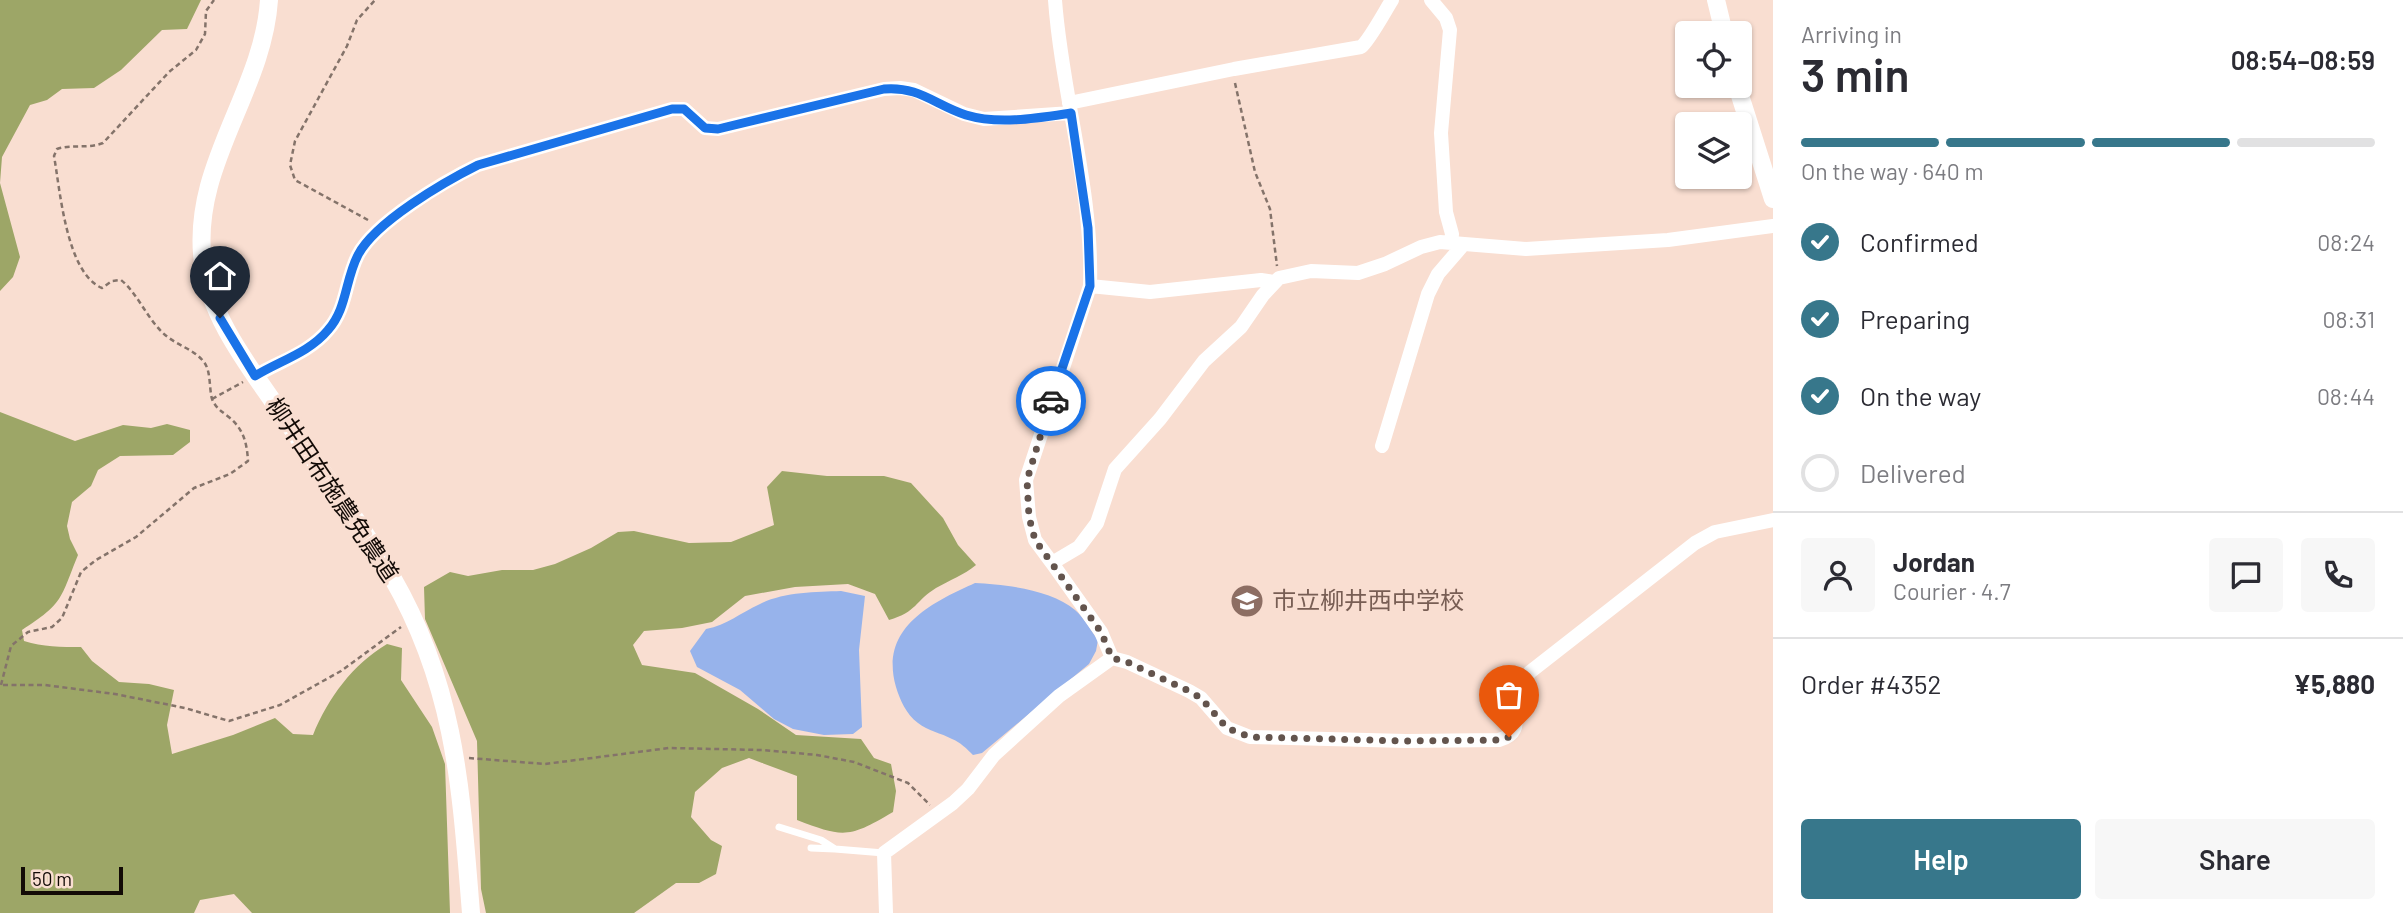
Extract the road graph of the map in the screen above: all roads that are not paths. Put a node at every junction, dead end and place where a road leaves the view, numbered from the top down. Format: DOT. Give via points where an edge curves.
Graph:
graph roads {
  1 [pos="269,0"];
  2 [pos="1055,0"];
  3 [pos="1392,0"];
  4 [pos="1431,0"];
  5 [pos="1716,0"];
  6 [pos="1721,21"];
  7 [pos="1741,98"];
  8 [pos="1070,108"];
  9 [pos="1773,199"];
  10 [pos="1773,226"];
  11 [pos="1457,244"];
  12 [pos="1277,280"];
  13 [pos="1090,286"];
  14 [pos="255,376"];
  15 [pos="1382,446"];
  16 [pos="1773,520"];
  17 [pos="1052,563"];
  18 [pos="1112,658"];
  19 [pos="779,827"];
  20 [pos="811,848"];
  21 [pos="835,849"];
  22 [pos="884,853"];
  23 [pos="471,913"];
  24 [pos="886,913"];
  1 -- 14 [label="street, 柳井田布施農免農道" via="257,60 209,178 201,236 203,264 215,305"];
  2 -- 8 [label="street"];
  3 -- 8 [label="street" via="1361,47 1234,69"];
  4 -- 11 [label="street" via="1450,30 1441,133 1446,212"];
  5 -- 6 [label="street"];
  7 -- 9 [label="street"];
  8 -- 13 [label="street" via="1088,228"];
  8 -- 14 [label="street" via="984,119 900,88 718,129 705,128 684,109 672,109 478,165 450,178 384,228 358,254 346,297 328,331"];
  10 -- 11 [label="street" via="1668,240 1526,250"];
  11 -- 12 [label="street" via="1421,247 1358,273 1311,271"];
  11 -- 15 [label="street" via="1428,294"];
  12 -- 13 [label="street" via="1150,292"];
  12 -- 17 [label="street" via="1115,469 1097,523 1079,547"];
  13 -- 17 [label="street" via="1027,480 1035,540"];
  14 -- 23 [label="street, 柳井田布施農免農道" via="368,540 419,631 444,698 455,756"];
  16 -- 18 [label="street" via="1715,532 1695,543 1530,672 1520,685 1515,730 1499,740 1250,737 1227,728 1189,691"];
  17 -- 18 [label="street" via="1101,632"];
  18 -- 22 [label="street" via="1059,696 994,755 968,789"];
  19 -- 21 [label="lane"];
  20 -- 21 [label="lane"];
  21 -- 22 [label="lane"];
  22 -- 24 [label="street"];
}
